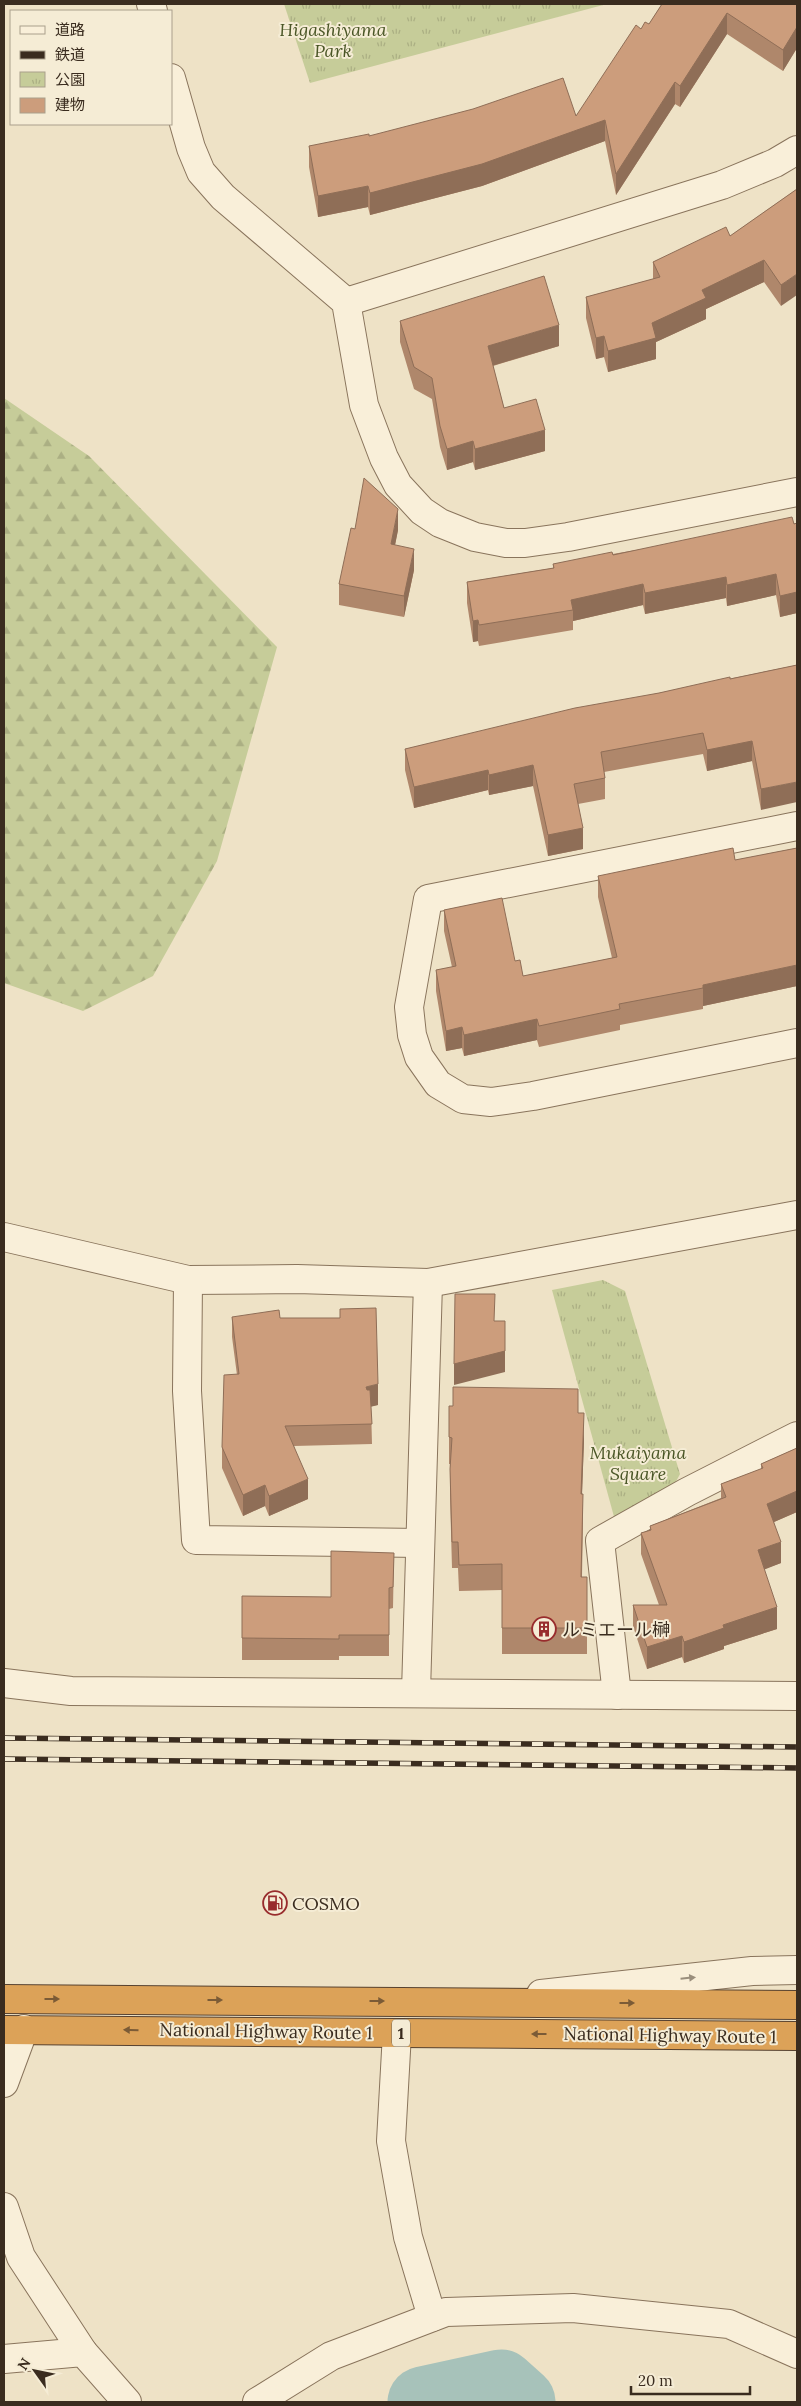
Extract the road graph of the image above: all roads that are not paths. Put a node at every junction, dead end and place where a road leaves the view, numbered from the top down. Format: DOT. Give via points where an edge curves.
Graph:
graph roads {
  1 [pos="172,82"];
  2 [pos="797,150"];
  3 [pos="346,302"];
  4 [pos="797,492"];
  5 [pos="797,826"];
  6 [pos="797,1043"];
  7 [pos="797,1215"];
  8 [pos="4,1237"];
  9 [pos="188,1280"];
  10 [pos="428,1283"];
  11 [pos="797,1436"];
  12 [pos="420,1543"];
  13 [pos="4,1683"];
  14 [pos="416,1692"];
  15 [pos="617,1695"];
  16 [pos="797,1696"];
  17 [pos="797,1970"];
  18 [pos="4,1999"];
  19 [pos="465,2002"];
  20 [pos="797,2005"];
  21 [pos="14,2029"];
  22 [pos="397,2033"];
  23 [pos="797,2036"];
  24 [pos="4,2083"];
  25 [pos="4,2208"];
  26 [pos="432,2316"];
  27 [pos="83,2352"];
  28 [pos="797,2354"];
  29 [pos="4,2359"];
  30 [pos="127,2402"];
  31 [pos="257,2402"];
  1 -- 3 [label="street" via="191,148 206,178 223,197"];
  2 -- 3 [label="street" via="722,185"];
  3 -- 4 [label="street" via="364,405 384,458 410,500 440,523 492,541 526,543"];
  5 -- 6 [label="street" via="428,899 409,1007 419,1057 438,1084 462,1099 491,1102"];
  7 -- 10 [label="street"];
  8 -- 9 [label="street"];
  9 -- 10 [label="street"];
  9 -- 12 [label="street" via="188,1390 196,1540"];
  10 -- 12 [label="street"];
  11 -- 15 [label="street" via="600,1541"];
  12 -- 14 [label="street"];
  13 -- 14 [label="street" via="71,1691"];
  14 -- 15 [label="street"];
  15 -- 16 [label="street"];
  19 -- 17 [label="street, one-way" via="752,1971"];
  18 -- 19 [label="highway, National Highway Route 1 / 1, one-way"];
  19 -- 20 [label="highway, National Highway Route 1 / 1, one-way"];
  22 -- 21 [label="highway, National Highway Route 1 / 1, one-way"];
  21 -- 24 [label="street"];
  23 -- 22 [label="highway, National Highway Route 1 / 1, one-way"];
  22 -- 26 [label="street" via="391,2141 408,2237"];
  25 -- 27 [label="street" via="21,2257"];
  26 -- 28 [label="street" via="446,2312 573,2308 728,2324"];
  26 -- 31 [label="street" via="331,2356"];
  27 -- 29 [label="street"];
  27 -- 30 [label="street"];
}
